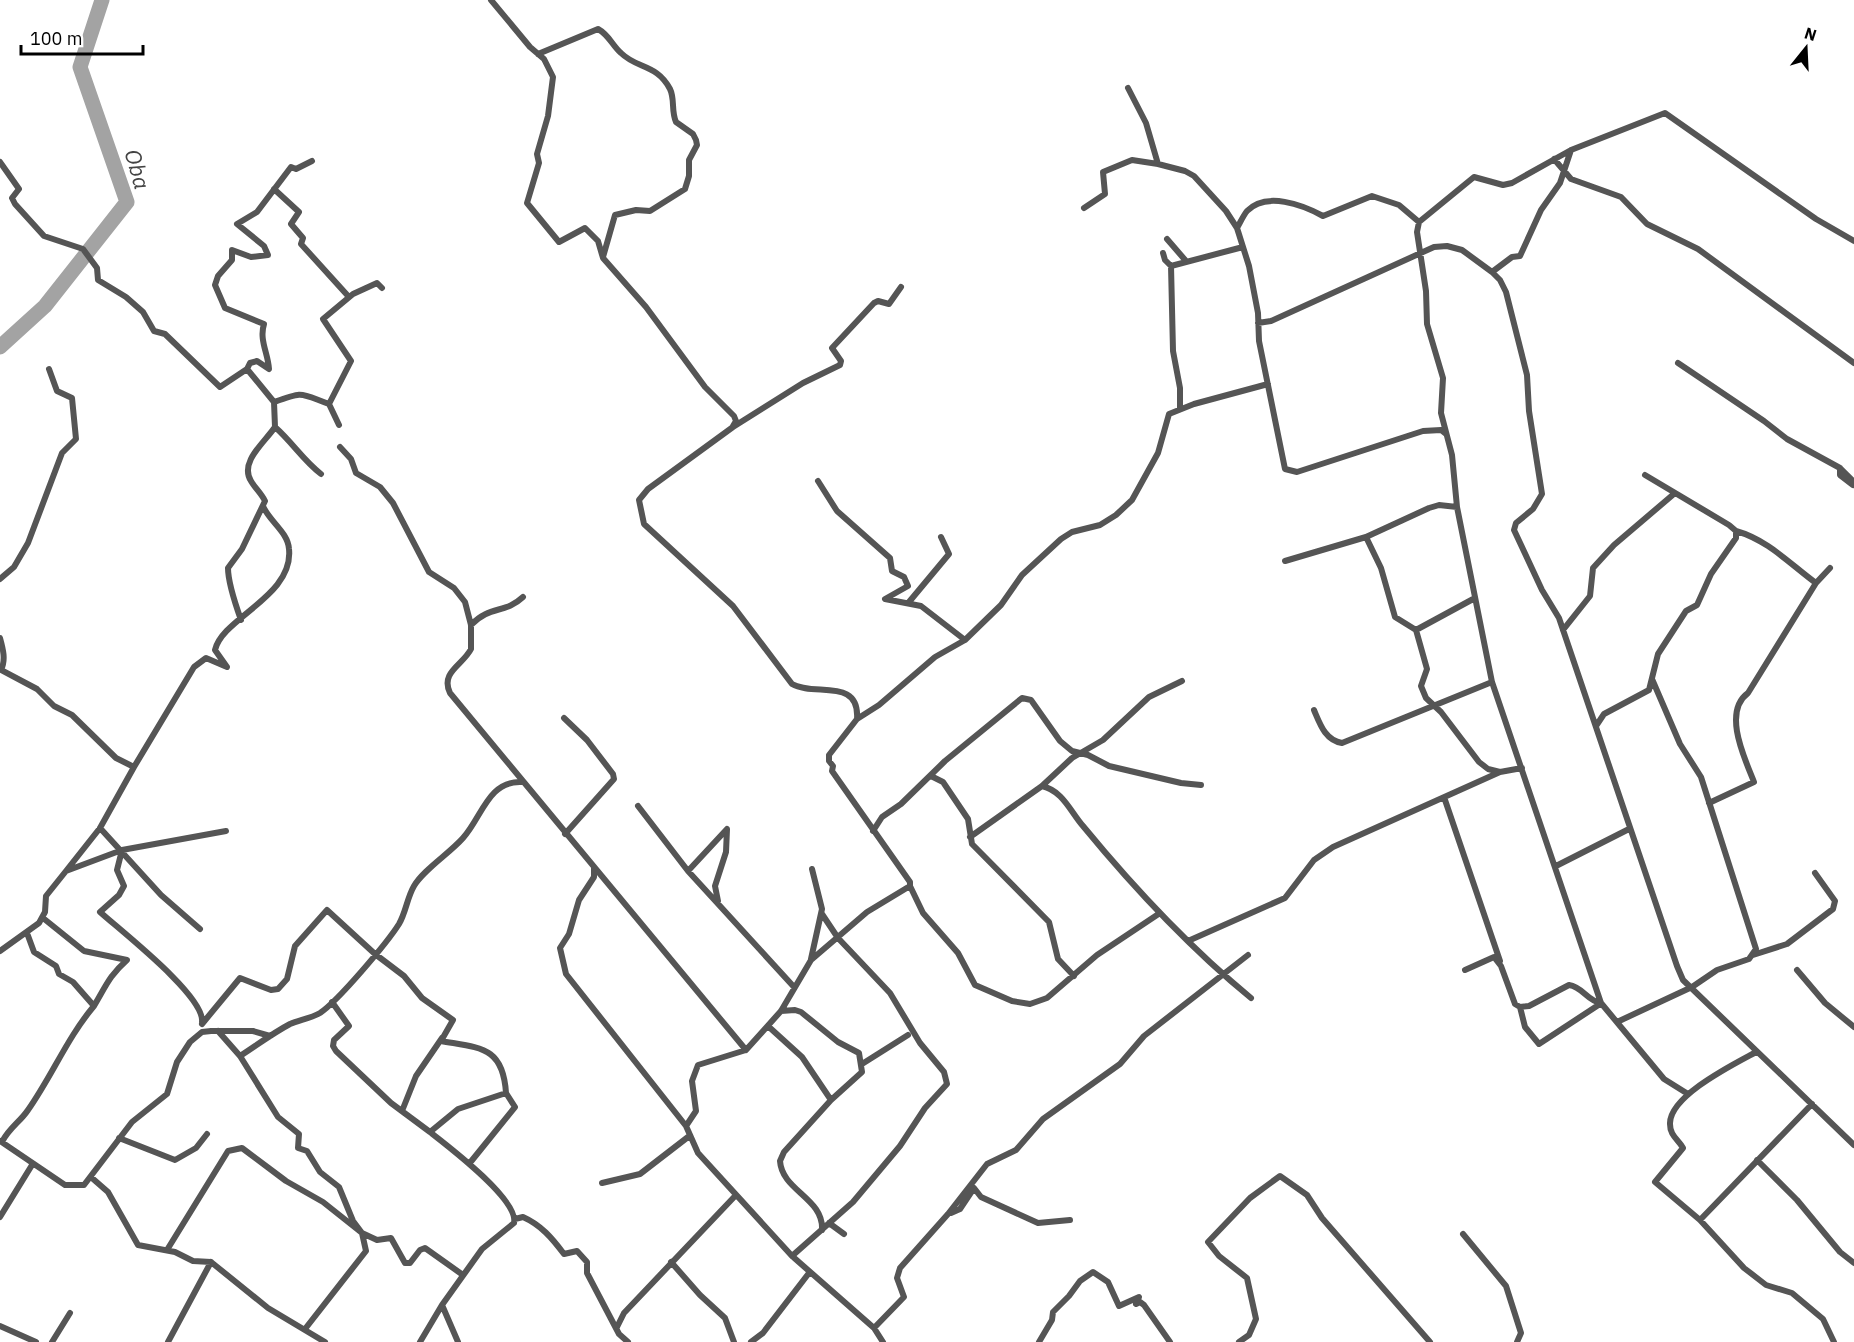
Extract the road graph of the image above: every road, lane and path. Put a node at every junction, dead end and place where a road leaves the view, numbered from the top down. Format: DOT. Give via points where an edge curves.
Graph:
graph roads {
  1 [pos="491,0"];
  2 [pos="538,54"];
  3 [pos="1128,88"];
  4 [pos="1572,150"];
  5 [pos="1554,159"];
  6 [pos="312,161"];
  7 [pos="0,162"];
  8 [pos="1158,164"];
  9 [pos="1565,169"];
  10 [pos="274,189"];
  11 [pos="1084,208"];
  12 [pos="1419,222"];
  13 [pos="1237,228"];
  14 [pos="1167,239"];
  15 [pos="1854,241"];
  16 [pos="1243,247"];
  17 [pos="1163,253"];
  18 [pos="1419,254"];
  19 [pos="603,258"];
  20 [pos="1186,261"];
  21 [pos="1171,266"];
  22 [pos="1492,272"];
  23 [pos="901,287"];
  24 [pos="382,288"];
  25 [pos="349,297"];
  26 [pos="1258,323"];
  27 [pos="1678,363"];
  28 [pos="1854,363"];
  29 [pos="49,369"];
  30 [pos="247,369"];
  31 [pos="1268,384"];
  32 [pos="274,402"];
  33 [pos="329,404"];
  34 [pos="1180,409"];
  35 [pos="339,425"];
  36 [pos="275,427"];
  37 [pos="733,427"];
  38 [pos="1447,435"];
  39 [pos="340,447"];
  40 [pos="321,474"];
  41 [pos="1645,475"];
  42 [pos="818,481"];
  43 [pos="1854,483"];
  44 [pos="1675,494"];
  45 [pos="263,506"];
  46 [pos="1457,507"];
  47 [pos="1736,531"];
  48 [pos="941,537"];
  49 [pos="1366,537"];
  50 [pos="1285,561"];
  51 [pos="1830,568"];
  52 [pos="0,579"];
  53 [pos="1816,583"];
  54 [pos="523,597"];
  55 [pos="1475,598"];
  56 [pos="909,602"];
  57 [pos="241,620"];
  58 [pos="471,625"];
  59 [pos="1416,630"];
  60 [pos="1563,630"];
  61 [pos="0,638"];
  62 [pos="965,640"];
  63 [pos="1,671"];
  64 [pos="1652,679"];
  65 [pos="1182,681"];
  66 [pos="1492,682"];
  67 [pos="1434,706"];
  68 [pos="1314,710"];
  69 [pos="564,718"];
  70 [pos="857,719"];
  71 [pos="1596,727"];
  72 [pos="1080,752"];
  73 [pos="134,767"];
  74 [pos="1522,768"];
  75 [pos="1500,772"];
  76 [pos="931,776"];
  77 [pos="521,782"];
  78 [pos="1201,785"];
  79 [pos="1042,786"];
  80 [pos="1444,797"];
  81 [pos="1709,803"];
  82 [pos="638,806"];
  83 [pos="100,828"];
  84 [pos="1629,829"];
  85 [pos="226,831"];
  86 [pos="873,831"];
  87 [pos="565,834"];
  88 [pos="970,837"];
  89 [pos="122,850"];
  90 [pos="1556,867"];
  91 [pos="594,868"];
  92 [pos="812,869"];
  93 [pos="688,870"];
  94 [pos="66,871"];
  95 [pos="1815,873"];
  96 [pos="910,886"];
  97 [pos="718,903"];
  98 [pos="1160,913"];
  99 [pos="822,914"];
  100 [pos="43,918"];
  101 [pos="200,929"];
  102 [pos="27,933"];
  103 [pos="838,938"];
  104 [pos="1188,941"];
  105 [pos="0,951"];
  106 [pos="375,954"];
  107 [pos="1248,955"];
  108 [pos="1753,956"];
  109 [pos="811,960"];
  110 [pos="1501,966"];
  111 [pos="1466,970"];
  112 [pos="1797,970"];
  113 [pos="1221,974"];
  114 [pos="1074,976"];
  115 [pos="794,987"];
  116 [pos="1692,987"];
  117 [pos="1251,998"];
  118 [pos="332,1002"];
  119 [pos="1601,1003"];
  120 [pos="94,1006"];
  121 [pos="1520,1007"];
  122 [pos="781,1011"];
  123 [pos="453,1020"];
  124 [pos="1617,1022"];
  125 [pos="202,1024"];
  126 [pos="769,1027"];
  127 [pos="1854,1028"];
  128 [pos="218,1031"];
  129 [pos="202,1032"];
  130 [pos="908,1035"];
  131 [pos="270,1036"];
  132 [pos="746,1050"];
  133 [pos="1756,1052"];
  134 [pos="240,1056"];
  135 [pos="862,1065"];
  136 [pos="506,1093"];
  137 [pos="1688,1094"];
  138 [pos="831,1100"];
  139 [pos="1812,1104"];
  140 [pos="402,1111"];
  141 [pos="686,1126"];
  142 [pos="430,1132"];
  143 [pos="207,1134"];
  144 [pos="688,1137"];
  145 [pos="119,1138"];
  146 [pos="1,1141"];
  147 [pos="1854,1144"];
  148 [pos="1757,1160"];
  149 [pos="469,1164"];
  150 [pos="32,1165"];
  151 [pos="92,1178"];
  152 [pos="602,1183"];
  153 [pos="736,1195"];
  154 [pos="948,1214"];
  155 [pos="0,1217"];
  156 [pos="515,1219"];
  157 [pos="823,1220"];
  158 [pos="1071,1220"];
  159 [pos="1700,1220"];
  160 [pos="830,1223"];
  161 [pos="822,1230"];
  162 [pos="362,1233"];
  163 [pos="844,1234"];
  164 [pos="1463,1234"];
  165 [pos="167,1250"];
  166 [pos="792,1256"];
  167 [pos="211,1262"];
  168 [pos="671,1262"];
  169 [pos="1854,1263"];
  170 [pos="809,1273"];
  171 [pos="463,1275"];
  172 [pos="442,1305"];
  173 [pos="70,1313"];
  174 [pos="0,1326"];
  175 [pos="617,1327"];
  176 [pos="874,1328"];
  177 [pos="305,1329"];
  178 [pos="36,1342"];
  179 [pos="52,1342"];
  180 [pos="168,1342"];
  181 [pos="325,1342"];
  182 [pos="420,1342"];
  183 [pos="458,1342"];
  184 [pos="628,1342"];
  185 [pos="734,1342"];
  186 [pos="752,1342"];
  187 [pos="883,1342"];
  188 [pos="1039,1342"];
  189 [pos="1170,1342"];
  190 [pos="1239,1342"];
  191 [pos="1430,1342"];
  192 [pos="1517,1342"];
  193 [pos="1834,1342"];
  1 -- 2 [label="street"];
  2 -- 19 [label="street" via="550,66 553,90 527,203 559,242 585,228 598,241"];
  2 -- 19 [label="street" via="598,29 622,55 657,71 672,92 676,122 696,140 685,189 650,211 615,215"];
  3 -- 8 [label="street" via="1146,123"];
  4 -- 5 [label="street"];
  4 -- 9 [label="street"];
  4 -- 15 [label="street" via="1665,113 1816,219"];
  5 -- 9 [label="street"];
  5 -- 12 [label="street" via="1512,183 1503,185 1474,177"];
  6 -- 10 [label="street" via="296,169 291,167"];
  7 -- 30 [label="street" via="19,189 12,198 20,211 50,240 83,249 97,268 98,280 126,297 143,312 154,331 165,334 220,387"];
  8 -- 11 [label="street" via="1132,160 1109,168 1101,176 1106,194"];
  8 -- 13 [label="street" via="1194,176"];
  9 -- 22 [label="street" via="1520,256 1512,256"];
  9 -- 28 [label="street" via="1571,179 1621,197 1647,224 1698,249"];
  10 -- 25 [label="street" via="299,212 291,224 303,238 301,244"];
  10 -- 30 [label="street" via="257,212 237,224 264,246 268,255 251,257 232,250 232,260 214,285 225,308 264,324 261,336 269,369 257,361"];
  12 -- 13 [label="street" via="1399,205 1372,196 1323,216 1300,203 1258,204 1246,212"];
  12 -- 18 [label="street"];
  13 -- 16 [label="street"];
  14 -- 20 [label="street"];
  16 -- 20 [label="street"];
  16 -- 26 [label="street"];
  17 -- 21 [label="street"];
  18 -- 22 [label="street" via="1447,246 1462,250"];
  18 -- 26 [label="street" via="1271,321"];
  18 -- 38 [label="street" via="1427,324 1443,378 1441,413"];
  19 -- 37 [label="street" via="646,307 705,387 734,416"];
  20 -- 21 [label="street"];
  21 -- 34 [label="street" via="1173,351"];
  22 -- 60 [label="street" via="1506,292 1527,375 1542,494 1533,509 1515,523 1514,530"];
  23 -- 37 [label="street" via="889,304 874,303 832,348 840,365"];
  24 -- 25 [label="street" via="377,283"];
  25 -- 33 [label="street" via="323,319 351,361"];
  26 -- 31 [label="street"];
  27 -- 43 [label="street" via="1787,439 1840,468"];
  29 -- 52 [label="street" via="57,391 72,398 76,439 62,453 28,543 14,567"];
  30 -- 32 [label="street"];
  31 -- 34 [label="street"];
  31 -- 38 [label="street" via="1282,465 1291,471 1298,472 1423,430 1441,430"];
  32 -- 33 [label="street" via="293,393 305,393"];
  32 -- 36 [label="street"];
  33 -- 35 [label="street"];
  34 -- 62 [label="street" via="1169,414 1158,453 1132,500 1100,525 1061,539 1022,575 1006,599"];
  36 -- 40 [label="street"];
  36 -- 45 [label="street" via="252,456 247,469 265,501"];
  37 -- 70 [label="street" via="648,489 639,500 644,524 733,606 792,684 845,694 858,708"];
  38 -- 46 [label="street"];
  39 -- 58 [label="street" via="351,459 356,473 372,480 393,503 424,565 454,588 465,602"];
  41 -- 44 [label="street"];
  42 -- 56 [label="street" via="837,512 891,558 892,571 904,577 908,586 885,598"];
  44 -- 47 [label="street"];
  44 -- 60 [label="street" via="1614,545 1593,568 1590,596"];
  45 -- 57 [label="street" via="228,568"];
  45 -- 57 [label="street" via="289,549 281,578"];
  46 -- 49 [label="street" via="1429,508"];
  46 -- 55 [label="street"];
  47 -- 53 [label="street" via="1776,550"];
  47 -- 64 [label="street" via="1736,538 1711,574 1697,604 1686,611 1658,654"];
  48 -- 56 [label="street" via="949,554"];
  49 -- 50 [label="street"];
  49 -- 59 [label="street" via="1381,568 1395,617"];
  51 -- 53 [label="street"];
  53 -- 81 [label="street" via="1743,696 1737,712 1741,747 1754,782"];
  54 -- 58 [label="street" via="513,606 483,613"];
  55 -- 59 [label="street"];
  55 -- 66 [label="street"];
  56 -- 62 [label="street" via="931,612"];
  57 -- 73 [label="street" via="217,641 214,650 227,667 206,658 194,667"];
  58 -- 77 [label="street" via="471,649 448,676 447,686"];
  59 -- 67 [label="street" via="1427,669 1422,692"];
  60 -- 71 [label="street"];
  61 -- 63 [label="street" via="4,664"];
  62 -- 70 [label="street" via="935,657"];
  63 -- 73 [label="street" via="37,689 54,706 72,715 116,758"];
  64 -- 71 [label="street" via="1649,690 1604,714"];
  64 -- 81 [label="street" via="1680,744 1701,777"];
  65 -- 72 [label="street" via="1149,697 1103,740"];
  66 -- 67 [label="street"];
  66 -- 74 [label="street"];
  67 -- 68 [label="street" via="1342,743 1324,732"];
  67 -- 75 [label="street" via="1479,762 1488,770"];
  69 -- 87 [label="street" via="587,740 614,779"];
  70 -- 86 [label="street" via="829,754 829,761"];
  71 -- 84 [label="street"];
  72 -- 76 [label="street" via="1067,748 1031,700 1022,698"];
  72 -- 78 [label="street" via="1109,766"];
  72 -- 79 [label="street"];
  73 -- 83 [label="street"];
  74 -- 75 [label="street"];
  74 -- 90 [label="street"];
  75 -- 80 [label="street"];
  76 -- 86 [label="street" via="882,817"];
  76 -- 88 [label="street" via="943,782 968,819"];
  77 -- 87 [label="street"];
  77 -- 106 [label="street" via="510,781 494,792 471,829 415,884 400,922"];
  79 -- 88 [label="street"];
  79 -- 98 [label="street" via="1059,794"];
  80 -- 104 [label="street" via="1333,847 1314,860 1286,898"];
  80 -- 110 [label="street"];
  81 -- 108 [label="street" via="1755,942"];
  82 -- 93 [label="street"];
  83 -- 89 [label="street"];
  83 -- 94 [label="street"];
  84 -- 90 [label="street"];
  84 -- 116 [label="street" via="1677,966 1683,980"];
  85 -- 89 [label="street"];
  86 -- 96 [label="street"];
  87 -- 91 [label="street"];
  88 -- 114 [label="street" via="981,854 1049,922 1058,959"];
  89 -- 94 [label="street"];
  89 -- 101 [label="street" via="160,895"];
  89 -- 125 [label="street" via="117,870 124,886 100,912 158,961 200,1009"];
  90 -- 119 [label="street"];
  91 -- 132 [label="street"];
  91 -- 141 [label="street" via="594,877 579,900 569,934 560,948 566,974"];
  92 -- 99 [label="street"];
  93 -- 97 [label="street"];
  93 -- 97 [label="street" via="727,829 726,852 716,886"];
  94 -- 100 [label="street" via="46,896"];
  95 -- 108 [label="street" via="1835,901 1833,909 1787,944"];
  96 -- 103 [label="street" via="867,912"];
  96 -- 114 [label="street" via="923,913 958,953 975,985 1012,1001 1030,1004 1047,998"];
  97 -- 115 [label="street"];
  98 -- 104 [label="street"];
  98 -- 114 [label="street" via="1097,955"];
  99 -- 103 [label="street"];
  99 -- 109 [label="street"];
  100 -- 102 [label="street"];
  100 -- 120 [label="street" via="84,951 127,960 109,975"];
  102 -- 105 [label="street"];
  102 -- 120 [label="street" via="33,952 56,966 59,974 73,982"];
  103 -- 109 [label="street"];
  103 -- 160 [label="street" via="885,986 920,1043 948,1078 900,1146"];
  104 -- 113 [label="street"];
  106 -- 118 [label="street"];
  106 -- 123 [label="street" via="404,976 422,998"];
  106 -- 125 [label="street" via="327,910 295,946 287,979 278,989 240,978"];
  107 -- 113 [label="street"];
  108 -- 116 [label="street" via="1717,970"];
  109 -- 115 [label="street"];
  110 -- 111 [label="street" via="1494,957"];
  110 -- 121 [label="street" via="1515,1004"];
  112 -- 127 [label="street" via="1825,1003"];
  113 -- 117 [label="street"];
  113 -- 154 [label="street" via="1144,1036 1120,1064 1043,1119 1016,1150 987,1164"];
  115 -- 122 [label="street"];
  116 -- 124 [label="street"];
  116 -- 133 [label="street"];
  118 -- 131 [label="street" via="321,1012"];
  118 -- 140 [label="street" via="349,1026 333,1046"];
  119 -- 121 [label="street" via="1594,1002 1581,988 1569,985"];
  119 -- 121 [label="street" via="1539,1044 1525,1027"];
  119 -- 124 [label="street"];
  120 -- 146 [label="street" via="62,1051 29,1110"];
  122 -- 126 [label="street"];
  122 -- 135 [label="street" via="801,1012 838,1042 855,1049"];
  123 -- 136 [label="street" via="441,1041 485,1050 495,1056 505,1076"];
  123 -- 140 [label="street" via="416,1076"];
  124 -- 137 [label="street" via="1664,1079"];
  125 -- 129 [label="street"];
  126 -- 132 [label="street"];
  126 -- 138 [label="street" via="802,1058"];
  128 -- 129 [label="street"];
  128 -- 131 [label="street" via="252,1031"];
  128 -- 134 [label="street"];
  129 -- 145 [label="street" via="177,1062 167,1094 139,1115"];
  130 -- 135 [label="street"];
  131 -- 134 [label="street"];
  132 -- 141 [label="street" via="698,1065 692,1082 696,1111"];
  133 -- 137 [label="street"];
  133 -- 139 [label="street"];
  134 -- 162 [label="street" via="278,1117 299,1134 298,1148 307,1151 320,1172 339,1187"];
  135 -- 138 [label="street" via="859,1077"];
  136 -- 142 [label="street" via="459,1108"];
  136 -- 149 [label="street" via="515,1107"];
  137 -- 159 [label="street" via="1670,1118 1671,1133 1683,1148 1655,1182"];
  138 -- 157 [label="street" via="780,1161 784,1176"];
  139 -- 147 [label="street"];
  139 -- 148 [label="street"];
  140 -- 142 [label="street"];
  141 -- 144 [label="street"];
  142 -- 149 [label="street"];
  143 -- 145 [label="street" via="196,1148 174,1160"];
  144 -- 152 [label="street" via="640,1174"];
  144 -- 153 [label="street"];
  145 -- 151 [label="street"];
  146 -- 150 [label="street"];
  148 -- 159 [label="street"];
  148 -- 169 [label="street"];
  149 -- 156 [label="street" via="510,1206"];
  150 -- 151 [label="street" via="74,1187"];
  150 -- 155 [label="street"];
  151 -- 165 [label="street" via="108,1192 138,1245"];
  153 -- 166 [label="street"];
  153 -- 168 [label="street"];
  154 -- 158 [label="street" via="960,1209 974,1188 981,1197 1038,1223"];
  154 -- 176 [label="street" via="900,1268 897,1278 904,1297"];
  156 -- 171 [label="street" via="482,1250"];
  156 -- 175 [label="street" via="523,1217 534,1222 564,1254 577,1251 587,1262 587,1273"];
  157 -- 160 [label="street"];
  157 -- 161 [label="street"];
  159 -- 193 [label="street" via="1743,1268 1766,1285 1792,1293 1823,1319"];
  160 -- 161 [label="street"];
  160 -- 163 [label="street"];
  161 -- 166 [label="street"];
  162 -- 165 [label="street" via="242,1148 228,1151"];
  162 -- 171 [label="street" via="377,1240 391,1238 405,1263 425,1248"];
  162 -- 177 [label="street" via="366,1251"];
  164 -- 192 [label="street" via="1506,1286 1521,1333"];
  165 -- 167 [label="street" via="193,1261"];
  166 -- 170 [label="street"];
  167 -- 177 [label="street" via="268,1308"];
  167 -- 180 [label="street"];
  168 -- 175 [label="street" via="624,1313"];
  168 -- 185 [label="street" via="725,1317"];
  170 -- 176 [label="street"];
  170 -- 186 [label="street"];
  171 -- 172 [label="street"];
  172 -- 182 [label="street"];
  172 -- 183 [label="street"];
  173 -- 179 [label="street"];
  174 -- 178 [label="street"];
  175 -- 184 [label="street"];
  176 -- 187 [label="street"];
  177 -- 181 [label="street"];
  188 -- 189 [label="street" via="1053,1312 1080,1281 1094,1272 1108,1282 1119,1306 1139,1297 1136,1304 1144,1305"];
  190 -- 191 [label="street" via="1249,1335 1256,1319 1247,1278 1219,1256 1209,1242 1250,1198 1280,1176 1307,1195 1322,1218"];
}
